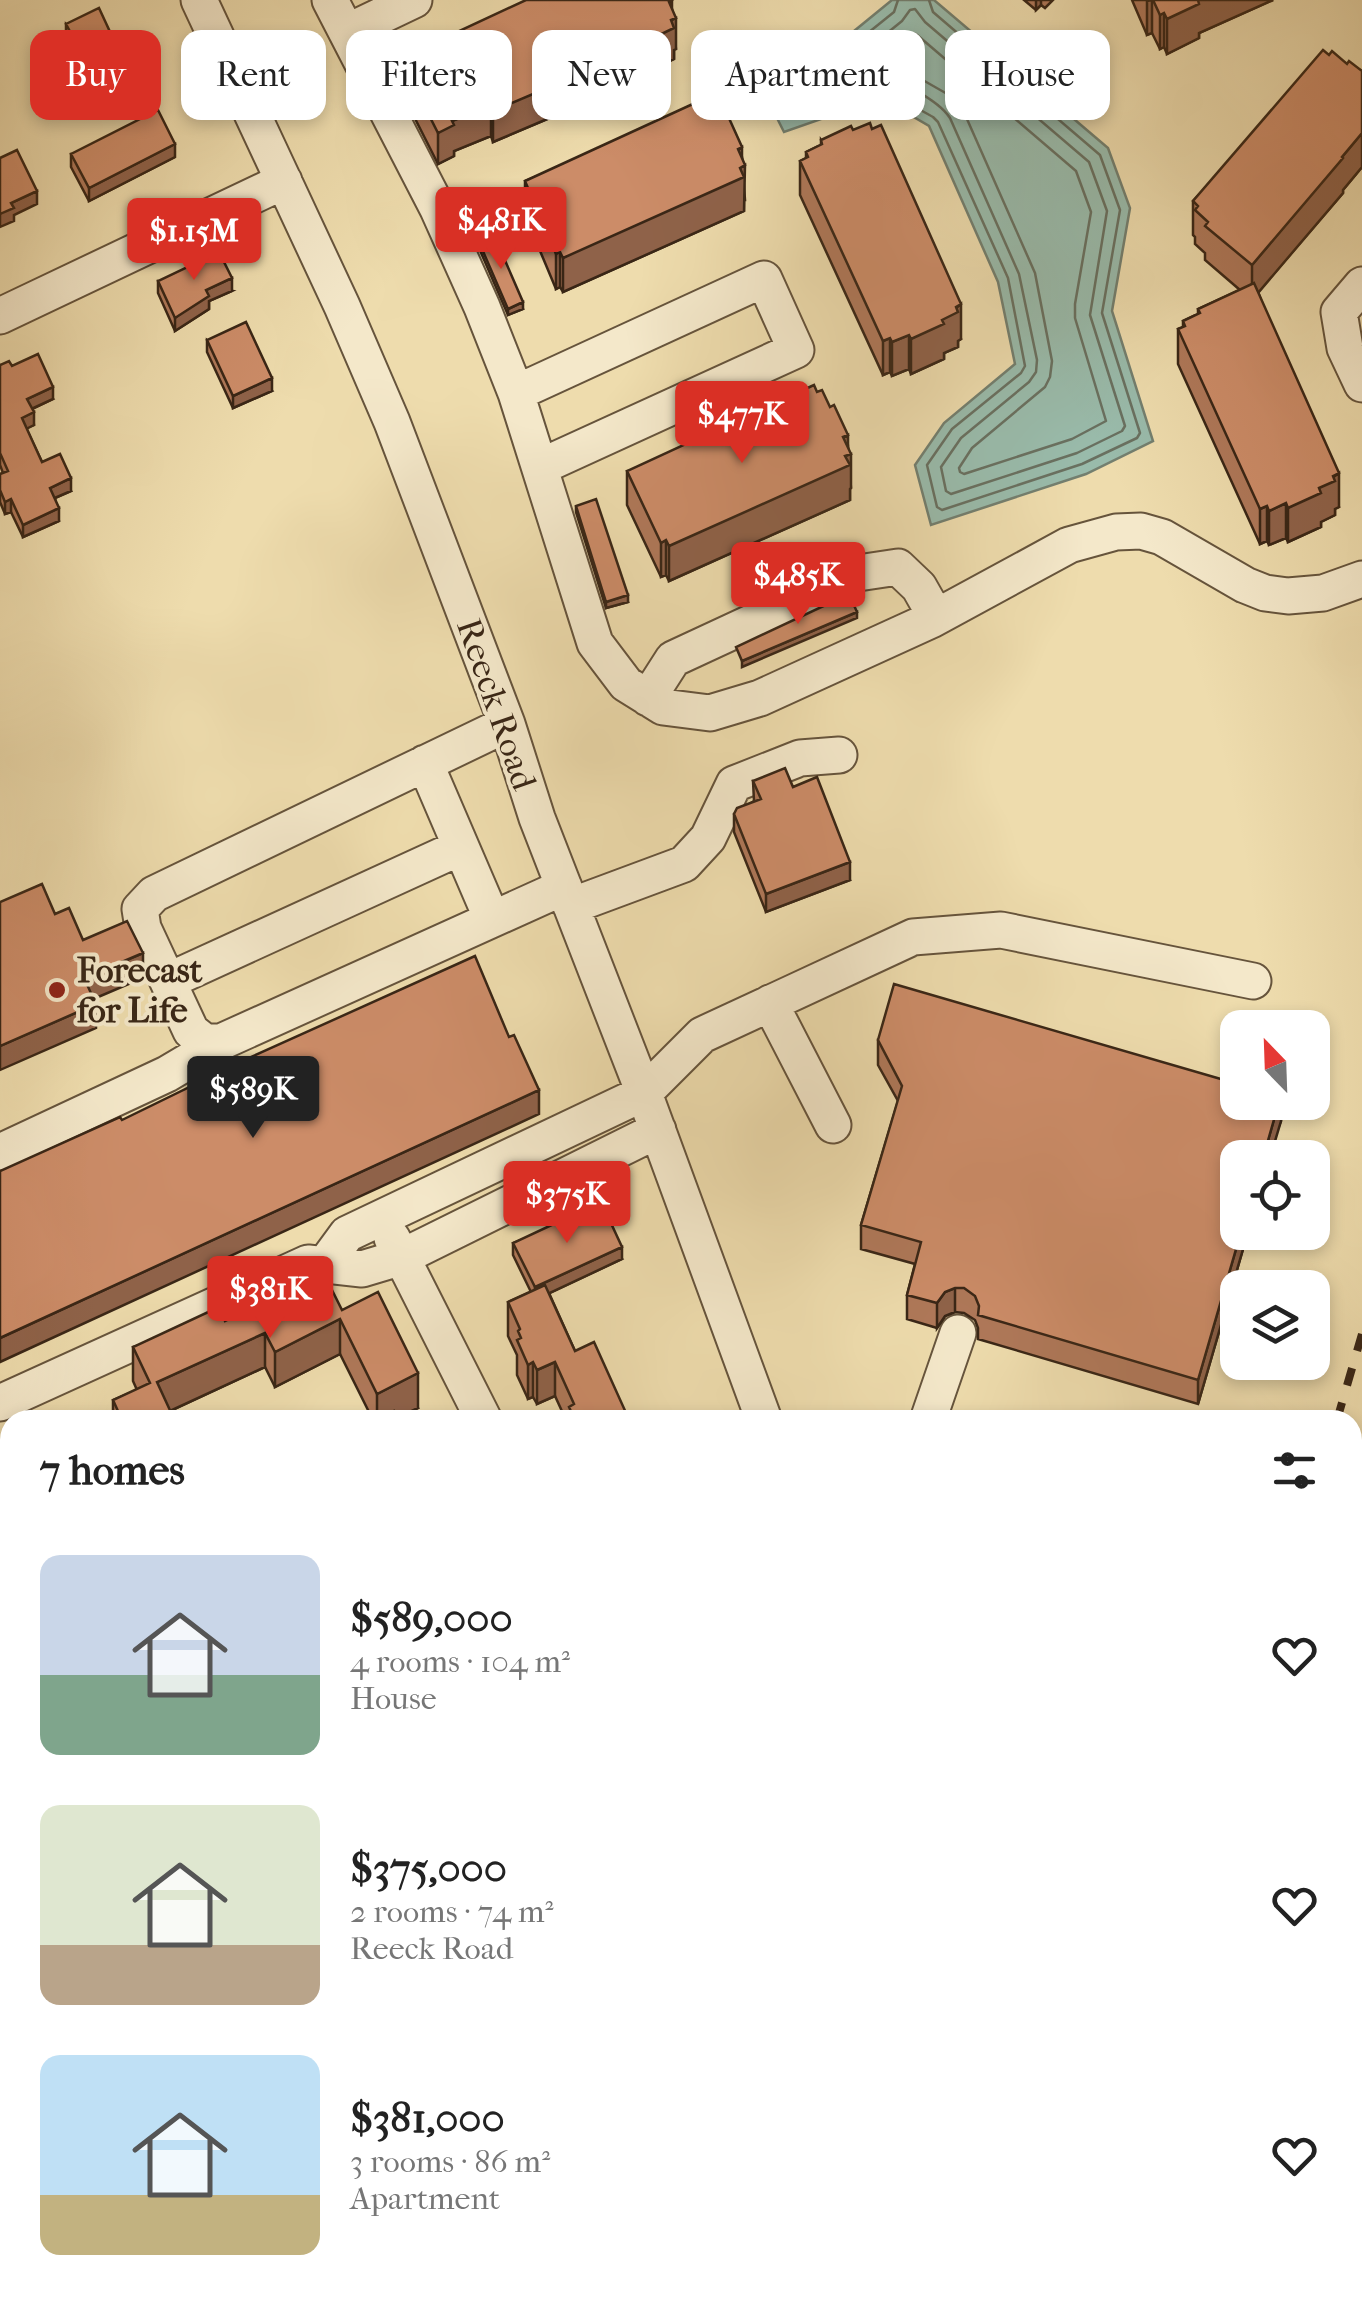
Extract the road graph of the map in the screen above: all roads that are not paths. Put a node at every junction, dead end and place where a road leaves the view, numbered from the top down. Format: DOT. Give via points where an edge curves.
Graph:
graph roads {
  1 [pos="200,0"];
  2 [pos="330,0"];
  3 [pos="414,0"];
  4 [pos="346,30"];
  5 [pos="351,30"];
  6 [pos="392,120"];
  7 [pos="284,181"];
  8 [pos="1362,285"];
  9 [pos="0,316"];
  10 [pos="1362,384"];
  11 [pos="516,392"];
  12 [pos="540,467"];
  13 [pos="1362,578"];
  14 [pos="936,617"];
  15 [pos="648,698"];
  16 [pos="507,724"];
  17 [pos="839,755"];
  18 [pos="425,763"];
  19 [pos="461,847"];
  20 [pos="567,897"];
  21 [pos="492,920"];
  22 [pos="168,981"];
  23 [pos="1253,981"];
  24 [pos="770,1003"];
  25 [pos="221,1042"];
  26 [pos="644,1093"];
  27 [pos="832,1125"];
  28 [pos="658,1130"];
  29 [pos="0,1152"];
  30 [pos="382,1218"];
  31 [pos="402,1257"];
  32 [pos="325,1264"];
  33 [pos="958,1334"];
  34 [pos="22,1404"];
  35 [pos="479,1410"];
  36 [pos="760,1410"];
  37 [pos="931,1410"];
  1 -- 7 [label="street, Reeck Road"];
  2 -- 4 [label="street"];
  3 -- 5 [label="street"];
  6 -- 11 [label="street" via="438,208"];
  7 -- 9 [label="street"];
  7 -- 16 [label="street, Reeck Road" via="392,422"];
  8 -- 10 [label="street" via="1339,312 1345,348"];
  11 -- 12 [label="street"];
  11 -- 12 [label="street" via="764,279 796,350"];
  12 -- 15 [label="street" via="595,643 626,684"];
  13 -- 14 [label="street" via="1323,593 1265,594 1162,536 1116,532 1069,545"];
  14 -- 15 [label="street" via="760,698 710,713 663,707"];
  14 -- 15 [label="street" via="898,567 858,573 673,659"];
  16 -- 18 [label="street"];
  16 -- 20 [label="street, Reeck Road"];
  17 -- 20 [label="street" via="800,758 734,784 708,838 684,864"];
  18 -- 19 [label="street"];
  18 -- 22 [label="street" via="154,894 140,910 142,928"];
  19 -- 21 [label="street"];
  19 -- 22 [label="street"];
  20 -- 21 [label="street"];
  20 -- 26 [label="street, Reeck Road"];
  21 -- 25 [label="street"];
  22 -- 25 [label="street" via="191,1032 205,1042"];
  23 -- 24 [label="street" via="1001,930 913,937"];
  24 -- 26 [label="street" via="702,1035"];
  24 -- 27 [label="street"];
  25 -- 29 [label="street"];
  26 -- 28 [label="street, Reeck Road"];
  26 -- 30 [label="street"];
  28 -- 31 [label="street"];
  28 -- 36 [label="street, Reeck Road"];
  30 -- 31 [label="street"];
  30 -- 32 [label="street" via="347,1234"];
  31 -- 32 [label="street" via="362,1268"];
  31 -- 35 [label="street"];
  32 -- 34 [label="street" via="308,1263"];
  33 -- 37 [label="street"];
}
